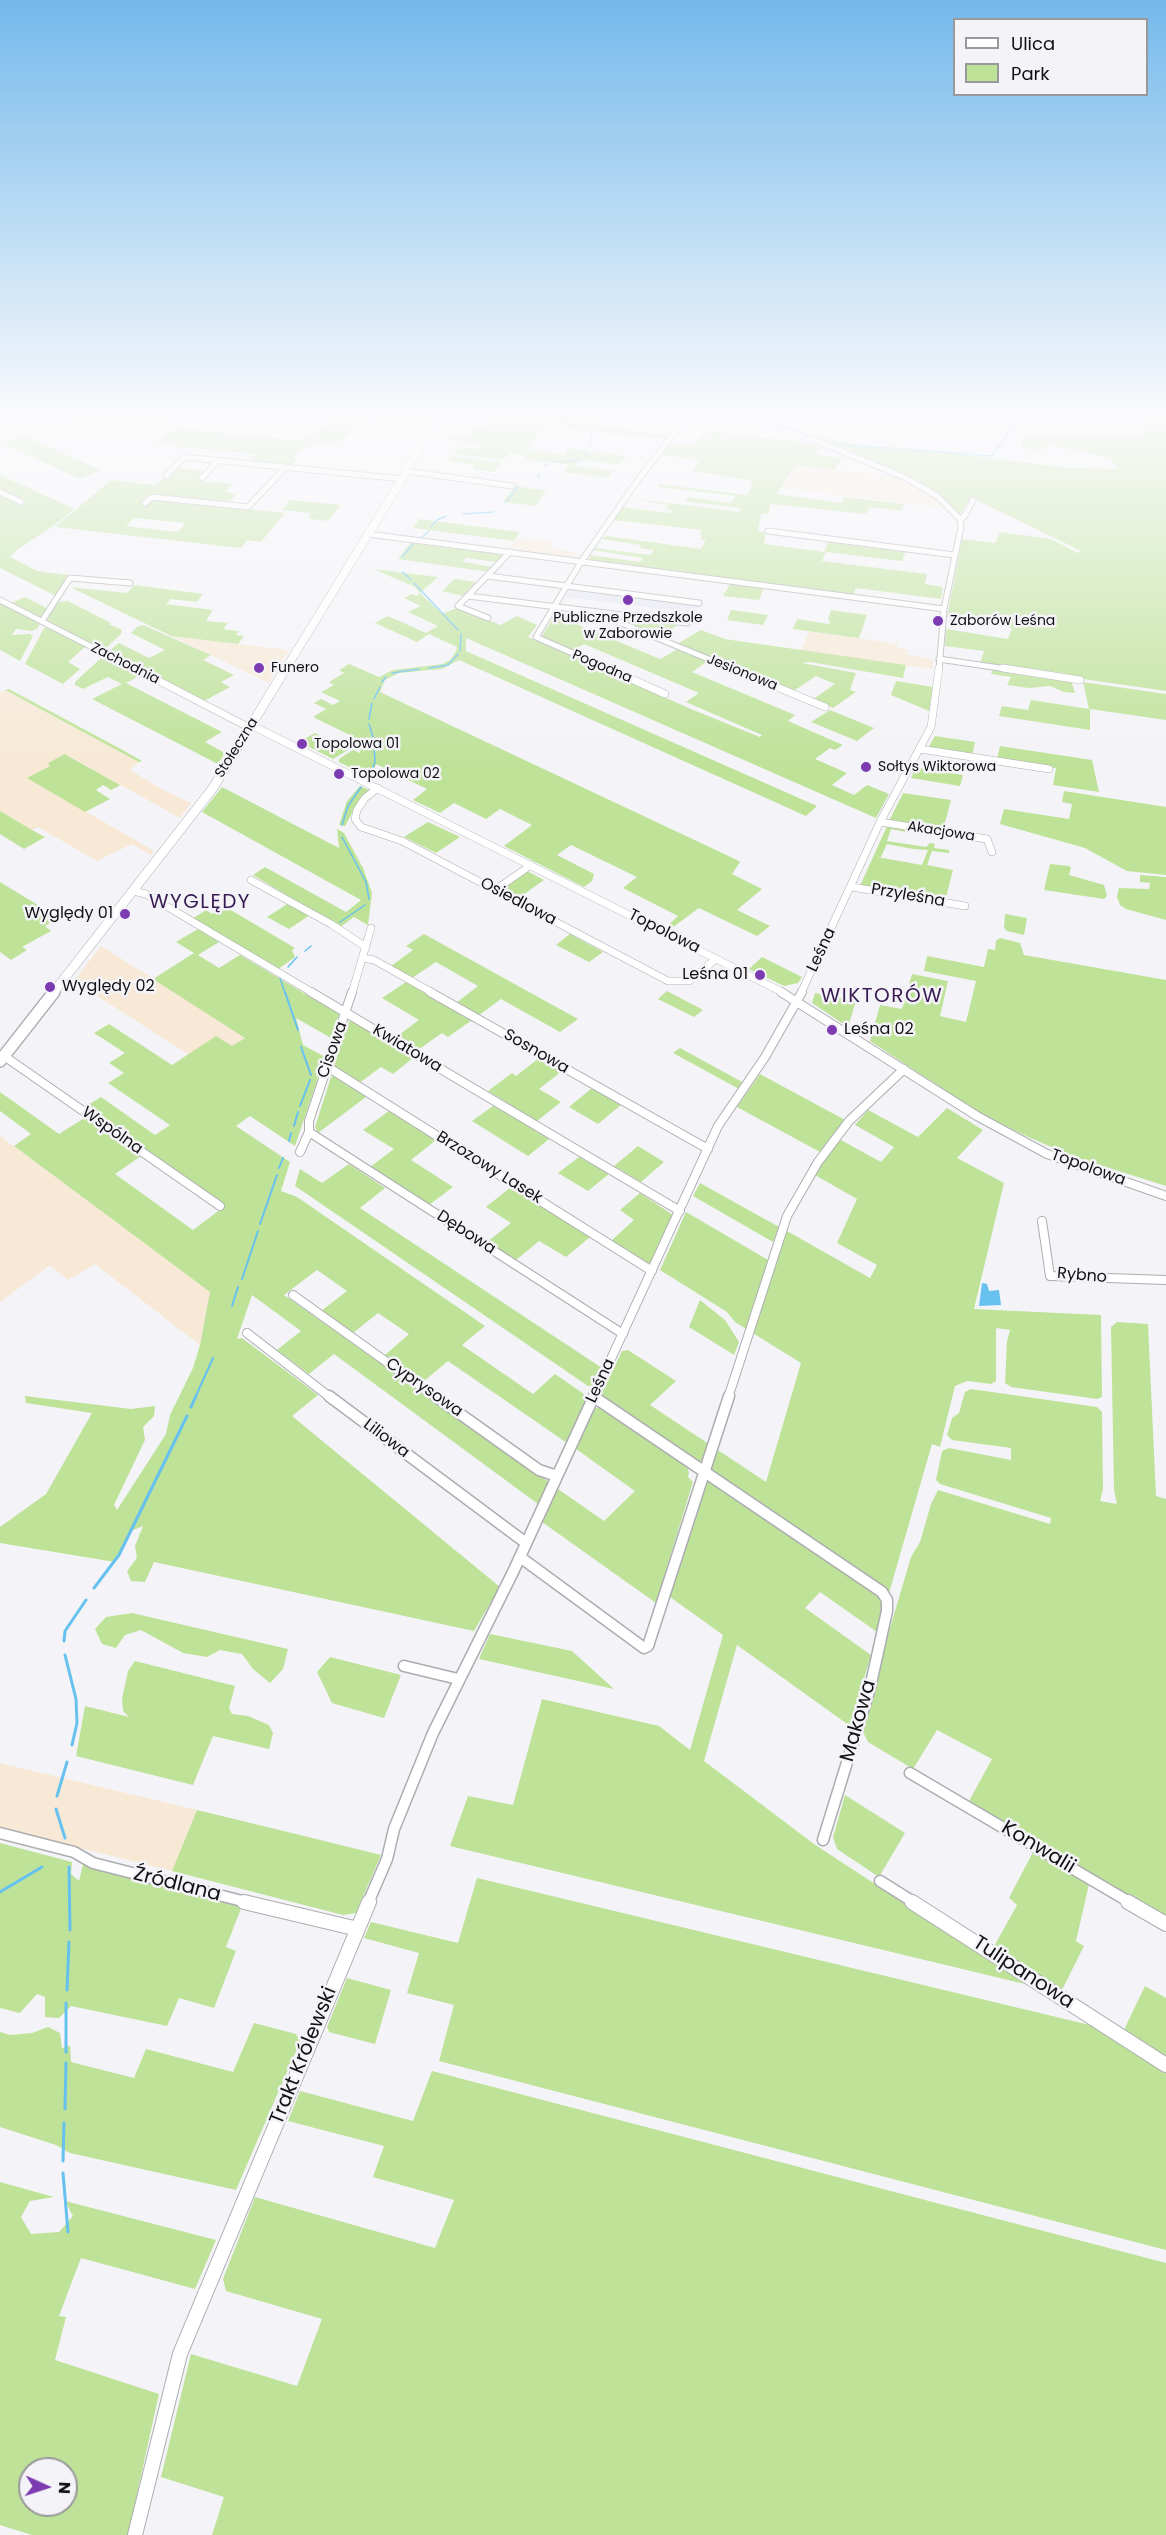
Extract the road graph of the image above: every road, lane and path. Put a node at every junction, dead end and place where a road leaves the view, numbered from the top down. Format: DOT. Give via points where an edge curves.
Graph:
graph roads {
  1 [pos="371,529"];
  2 [pos="604,529"];
  3 [pos="960,529"];
  4 [pos="768,531"];
  5 [pos="368,534"];
  6 [pos="510,552"];
  7 [pos="954,555"];
  8 [pos="581,562"];
  9 [pos="488,576"];
  10 [pos="129,583"];
  11 [pos="567,585"];
  12 [pos="468,596"];
  13 [pos="0,600"];
  14 [pos="699,603"];
  15 [pos="555,607"];
  16 [pos="944,609"];
  17 [pos="592,611"];
  18 [pos="488,618"];
  19 [pos="42,621"];
  20 [pos="687,623"];
  21 [pos="939,659"];
  22 [pos="1080,680"];
  23 [pos="665,694"];
  24 [pos="825,707"];
  25 [pos="251,727"];
  26 [pos="920,749"];
  27 [pos="1049,769"];
  28 [pos="378,788"];
  29 [pos="880,822"];
  30 [pos="992,852"];
  31 [pos="531,865"];
  32 [pos="251,880"];
  33 [pos="852,886"];
  34 [pos="495,890"];
  35 [pos="133,891"];
  36 [pos="965,906"];
  37 [pos="371,928"];
  38 [pos="366,947"];
  39 [pos="363,958"];
  40 [pos="716,959"];
  41 [pos="797,1000"];
  42 [pos="346,1013"];
  43 [pos="2,1059"];
  44 [pos="326,1066"];
  45 [pos="904,1069"];
  46 [pos="309,1132"];
  47 [pos="708,1149"];
  48 [pos="300,1152"];
  49 [pos="1166,1196"];
  50 [pos="220,1206"];
  51 [pos="680,1211"];
  52 [pos="1042,1221"];
  53 [pos="652,1271"];
  54 [pos="1166,1280"];
  55 [pos="293,1295"];
  56 [pos="248,1333"];
  57 [pos="623,1334"];
  58 [pos="594,1397"];
  59 [pos="703,1471"];
  60 [pos="557,1476"];
  61 [pos="526,1543"];
  62 [pos="520,1557"];
  63 [pos="505,1589"];
  64 [pos="404,1666"];
  65 [pos="458,1679"];
  66 [pos="910,1773"];
  67 [pos="0,1833"];
  68 [pos="822,1840"];
  69 [pos="880,1881"];
  70 [pos="1166,1924"];
  71 [pos="358,1929"];
  72 [pos="1166,2065"];
  73 [pos="135,2535"];
  1 -- 5 [label="main road, Stołeczna"];
  2 -- 8 [label="street"];
  3 -- 7 [label="street, Leśna"];
  4 -- 7 [label="street"];
  5 -- 6 [label="street"];
  5 -- 25 [label="main road, Stołeczna"];
  6 -- 8 [label="street"];
  6 -- 9 [label="street"];
  7 -- 16 [label="street, Leśna"];
  8 -- 11 [label="street"];
  8 -- 16 [label="street"];
  9 -- 11 [label="street"];
  9 -- 12 [label="street"];
  10 -- 19 [label="street" via="72,577"];
  11 -- 14 [label="street"];
  11 -- 15 [label="street"];
  12 -- 15 [label="street"];
  12 -- 18 [label="street" via="458,606"];
  13 -- 19 [label="street, Zachodnia"];
  15 -- 17 [label="street"];
  15 -- 23 [label="street, Pogodna" via="537,636 540,640"];
  16 -- 21 [label="street, Leśna"];
  17 -- 20 [label="street"];
  17 -- 24 [label="street, Jesionowa"];
  19 -- 25 [label="street, Zachodnia"];
  21 -- 22 [label="street"];
  21 -- 26 [label="street, Leśna" via="933,722"];
  25 -- 28 [label="street, Topolowa"];
  25 -- 35 [label="main road, Stołeczna" via="213,788"];
  26 -- 27 [label="street"];
  26 -- 29 [label="street, Leśna"];
  28 -- 31 [label="street, Topolowa"];
  28 -- 34 [label="street, Osiedlowa" via="357,810 357,824 402,841"];
  29 -- 30 [label="street, Akacjowa" via="987,839"];
  29 -- 33 [label="street, Leśna"];
  31 -- 34 [label="street"];
  31 -- 40 [label="street, Topolowa"];
  32 -- 38 [label="street"];
  33 -- 36 [label="street, Przyleśna"];
  33 -- 41 [label="street, Leśna"];
  34 -- 40 [label="street, Osiedlowa" via="668,981 689,981"];
  35 -- 42 [label="street, Kwiatowa" via="146,894"];
  35 -- 43 [label="main road, Stołeczna"];
  37 -- 38 [label="street, Cisowa"];
  38 -- 39 [label="street, Cisowa"];
  39 -- 42 [label="street, Cisowa"];
  39 -- 47 [label="street, Sosnowa" via="383,965"];
  40 -- 41 [label="street, Topolowa"];
  41 -- 45 [label="street, Topolowa"];
  41 -- 47 [label="street, Leśna" via="765,1057 718,1126"];
  42 -- 44 [label="street, Cisowa"];
  42 -- 51 [label="street, Kwiatowa"];
  43 -- 50 [label="street, Wspólna"];
  44 -- 46 [label="street, Cisowa"];
  44 -- 53 [label="street, Brzozowy Lasek"];
  45 -- 49 [label="street, Topolowa" via="977,1116 1047,1154"];
  45 -- 59 [label="street" via="849,1121 796,1198 777,1244"];
  46 -- 48 [label="street, Cisowa"];
  46 -- 57 [label="street, Dębowa"];
  47 -- 51 [label="street, Leśna"];
  51 -- 53 [label="street, Leśna"];
  52 -- 54 [label="street, Rybno" via="1050,1276"];
  53 -- 57 [label="street, Leśna"];
  55 -- 60 [label="street, Cyprysowa" via="539,1470"];
  56 -- 61 [label="street, Liliowa"];
  57 -- 58 [label="street, Leśna"];
  58 -- 59 [label="street"];
  58 -- 60 [label="street, Leśna"];
  59 -- 62 [label="street" via="652,1638 644,1648"];
  59 -- 68 [label="street, Makowa" via="882,1592 887,1600 870,1688"];
  60 -- 61 [label="street, Leśna"];
  61 -- 62 [label="street, Leśna"];
  62 -- 63 [label="street, Leśna"];
  63 -- 65 [label="street, Trakt Królewski"];
  64 -- 65 [label="street"];
  65 -- 71 [label="street, Trakt Królewski" via="394,1829 387,1859"];
  66 -- 70 [label="street, Konwalii"];
  67 -- 71 [label="street, Źródlana" via="74,1852 93,1863 173,1885"];
  69 -- 72 [label="street, Tulipanowa"];
  71 -- 73 [label="street, Trakt Królewski" via="180,2354"];
}
